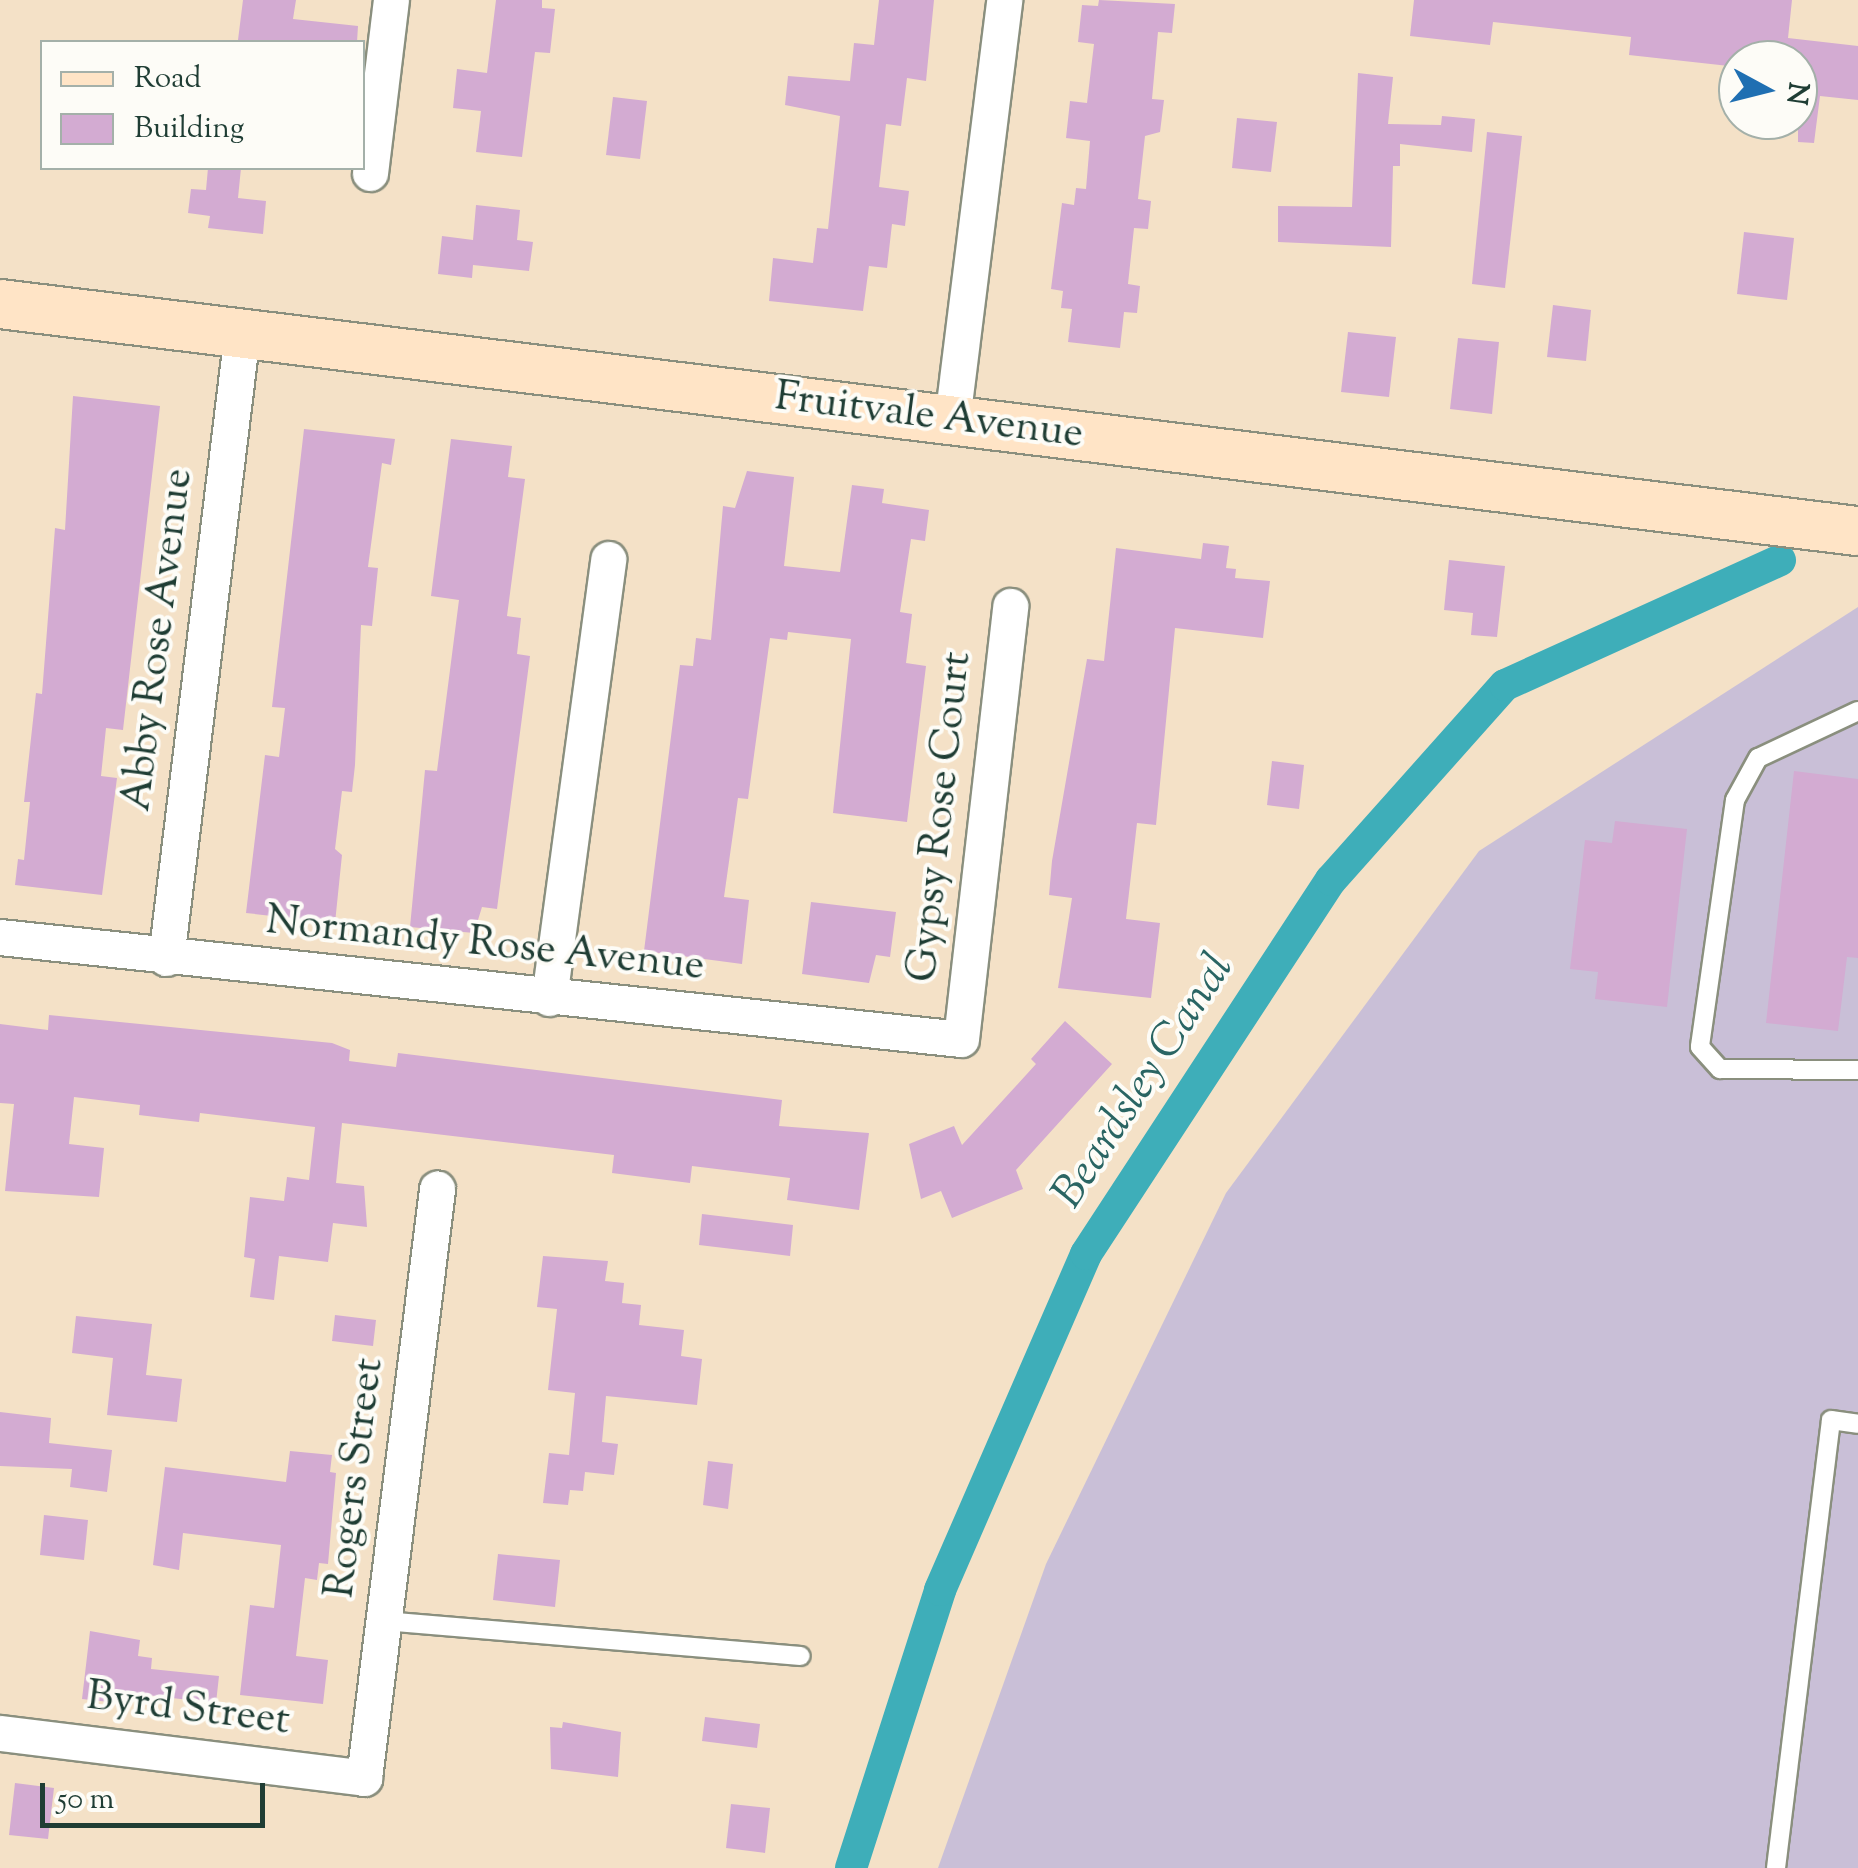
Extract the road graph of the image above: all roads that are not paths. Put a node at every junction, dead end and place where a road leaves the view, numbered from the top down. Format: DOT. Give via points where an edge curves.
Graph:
graph roads {
  1 [pos="391,0"];
  2 [pos="1004,0"];
  3 [pos="370,172"];
  4 [pos="0,304"];
  5 [pos="242,333"];
  6 [pos="952,420"];
  7 [pos="1858,531"];
  8 [pos="608,560"];
  9 [pos="1010,606"];
  10 [pos="1858,711"];
  11 [pos="0,937"];
  12 [pos="166,958"];
  13 [pos="549,998"];
  14 [pos="961,1039"];
  15 [pos="1858,1070"];
  16 [pos="436,1189"];
  17 [pos="1858,1424"];
  18 [pos="384,1621"];
  19 [pos="800,1656"];
  20 [pos="0,1733"];
  21 [pos="364,1778"];
  22 [pos="1776,1868"];
  1 -- 3 [label="street"];
  2 -- 6 [label="street"];
  4 -- 5 [label="main road, Fruitvale Avenue"];
  5 -- 6 [label="main road, Fruitvale Avenue"];
  5 -- 12 [label="street, Abby Rose Avenue"];
  6 -- 7 [label="main road, Fruitvale Avenue"];
  8 -- 13 [label="street"];
  9 -- 14 [label="street, Gypsy Rose Court"];
  10 -- 15 [label="lane" via="1758,758 1734,800 1700,1047 1720,1069"];
  11 -- 12 [label="street, Normandy Rose Avenue"];
  12 -- 13 [label="street, Normandy Rose Avenue"];
  13 -- 14 [label="street, Normandy Rose Avenue"];
  16 -- 18 [label="street, Rogers Street"];
  17 -- 22 [label="lane" via="1831,1420"];
  18 -- 19 [label="lane"];
  18 -- 21 [label="street, Rogers Street"];
  20 -- 21 [label="street, Byrd Street"];
}
